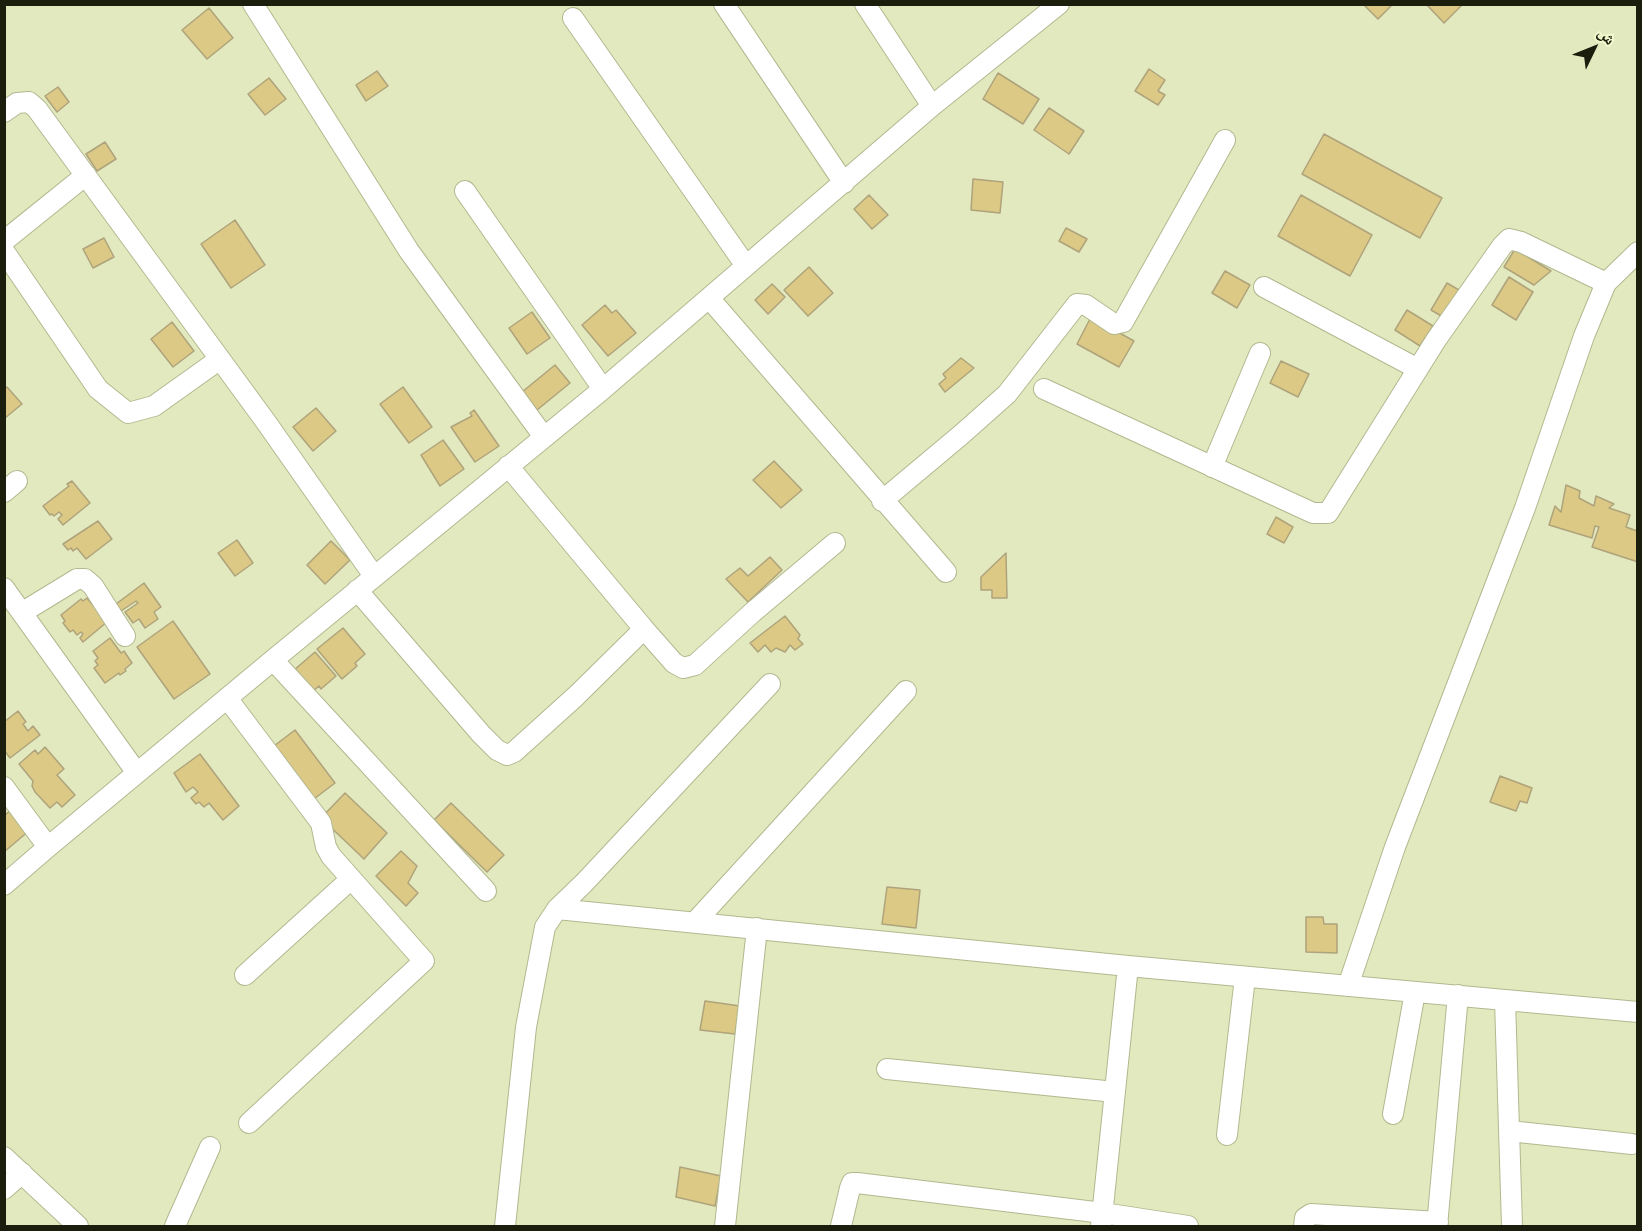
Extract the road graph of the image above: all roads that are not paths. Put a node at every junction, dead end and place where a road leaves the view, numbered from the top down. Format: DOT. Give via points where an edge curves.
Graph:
graph roads {
  1 [pos="253,4"];
  2 [pos="724,4"];
  3 [pos="865,4"];
  4 [pos="1059,4"];
  5 [pos="573,18"];
  6 [pos="932,106"];
  7 [pos="4,112"];
  8 [pos="1225,140"];
  9 [pos="86,175"];
  10 [pos="844,183"];
  11 [pos="465,191"];
  12 [pos="4,241"];
  13 [pos="4,251"];
  14 [pos="1638,252"];
  15 [pos="746,266"];
  16 [pos="1606,283"];
  17 [pos="1264,287"];
  18 [pos="709,298"];
  19 [pos="1260,353"];
  20 [pos="220,359"];
  21 [pos="1418,369"];
  22 [pos="603,389"];
  23 [pos="1044,389"];
  24 [pos="544,437"];
  25 [pos="508,466"];
  26 [pos="1212,467"];
  27 [pos="882,501"];
  28 [pos="835,543"];
  29 [pos="946,572"];
  30 [pos="374,576"];
  31 [pos="4,588"];
  32 [pos="357,590"];
  33 [pos="23,612"];
  34 [pos="644,629"];
  35 [pos="126,636"];
  36 [pos="273,660"];
  37 [pos="770,684"];
  38 [pos="906,690"];
  39 [pos="227,698"];
  40 [pos="137,772"];
  41 [pos="4,787"];
  42 [pos="48,846"];
  43 [pos="351,879"];
  44 [pos="4,885"];
  45 [pos="486,891"];
  46 [pos="557,909"];
  47 [pos="696,921"];
  48 [pos="757,928"];
  49 [pos="1128,966"];
  50 [pos="244,975"];
  51 [pos="1245,977"];
  52 [pos="1348,986"];
  53 [pos="1415,992"];
  54 [pos="1458,995"];
  55 [pos="1505,1000"];
  56 [pos="1638,1012"];
  57 [pos="887,1069"];
  58 [pos="1115,1092"];
  59 [pos="1393,1114"];
  60 [pos="249,1123"];
  61 [pos="1509,1131"];
  62 [pos="1227,1136"];
  63 [pos="1632,1144"];
  64 [pos="210,1147"];
  65 [pos="4,1157"];
  66 [pos="22,1173"];
  67 [pos="4,1189"];
  68 [pos="1102,1220"];
  69 [pos="1437,1224"];
  70 [pos="78,1227"];
  71 [pos="175,1227"];
  72 [pos="505,1227"];
  73 [pos="725,1227"];
  74 [pos="841,1227"];
  75 [pos="1188,1227"];
  76 [pos="1304,1227"];
  77 [pos="1512,1227"];
  1 -- 24 [label="street" via="409,251"];
  2 -- 10 [label="street"];
  3 -- 6 [label="street"];
  4 -- 6 [label="street"];
  5 -- 15 [label="street"];
  6 -- 10 [label="street"];
  7 -- 9 [label="street" via="16,103 29,102"];
  8 -- 27 [label="street" via="1123,322 1114,324 1077,304 1008,394"];
  9 -- 12 [label="street"];
  9 -- 20 [label="street"];
  10 -- 15 [label="street"];
  11 -- 22 [label="street"];
  13 -- 20 [label="street" via="98,389 128,413 154,406"];
  14 -- 16 [label="street"];
  15 -- 18 [label="street"];
  16 -- 21 [label="street" via="1509,239"];
  16 -- 52 [label="street" via="1395,847"];
  17 -- 21 [label="street"];
  18 -- 22 [label="street"];
  18 -- 27 [label="street"];
  19 -- 26 [label="street"];
  20 -- 30 [label="street"];
  21 -- 26 [label="street" via="1328,513 1313,513"];
  22 -- 24 [label="street"];
  23 -- 26 [label="street"];
  24 -- 25 [label="street"];
  25 -- 30 [label="street"];
  25 -- 34 [label="street"];
  27 -- 29 [label="street"];
  28 -- 34 [label="street" via="695,665 683,668 674,663"];
  30 -- 32 [label="street"];
  31 -- 33 [label="street"];
  32 -- 34 [label="street" via="481,734 507,754 576,696"];
  32 -- 36 [label="street"];
  33 -- 35 [label="street" via="76,579 86,579"];
  33 -- 40 [label="street"];
  36 -- 39 [label="street"];
  36 -- 45 [label="street"];
  37 -- 46 [label="street"];
  38 -- 47 [label="street"];
  39 -- 40 [label="street"];
  39 -- 43 [label="street" via="321,823 326,847"];
  40 -- 42 [label="street"];
  41 -- 42 [label="street"];
  42 -- 44 [label="street"];
  43 -- 50 [label="street"];
  43 -- 60 [label="street" via="424,961"];
  46 -- 47 [label="street"];
  46 -- 72 [label="street" via="545,927 526,1028"];
  47 -- 48 [label="street"];
  48 -- 49 [label="street"];
  48 -- 73 [label="street"];
  49 -- 51 [label="street"];
  49 -- 58 [label="street"];
  51 -- 52 [label="street"];
  51 -- 62 [label="street"];
  52 -- 53 [label="street"];
  53 -- 54 [label="street"];
  53 -- 59 [label="street"];
  54 -- 55 [label="street"];
  54 -- 69 [label="street"];
  55 -- 56 [label="street"];
  55 -- 61 [label="street"];
  57 -- 58 [label="street"];
  58 -- 68 [label="street"];
  61 -- 63 [label="street"];
  61 -- 77 [label="street"];
  64 -- 71 [label="street"];
  65 -- 66 [label="street"];
  66 -- 67 [label="street"];
  66 -- 70 [label="street"];
  68 -- 74 [label="street" via="857,1183 850,1188"];
  68 -- 75 [label="street"];
  69 -- 76 [label="street" via="1311,1214 1305,1218"];
}
